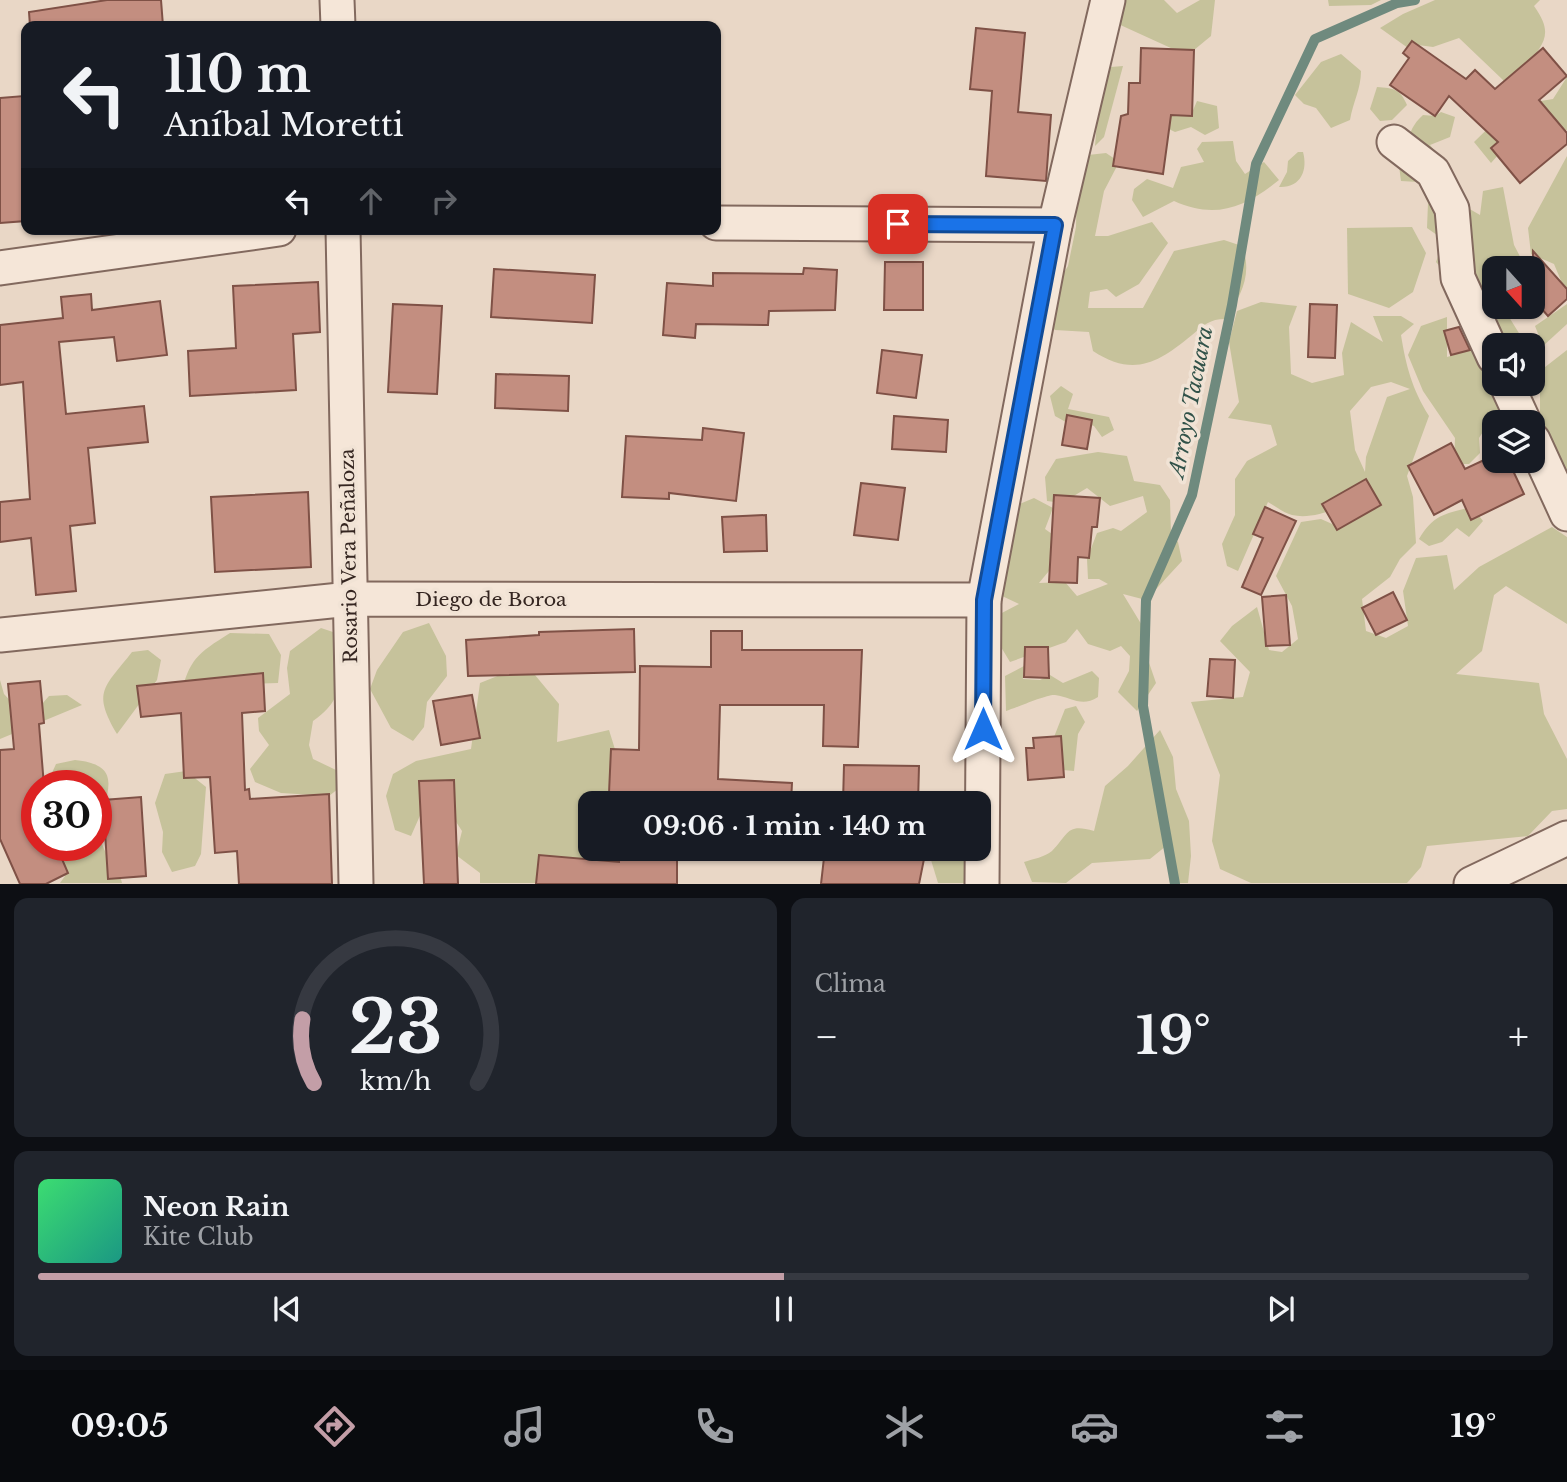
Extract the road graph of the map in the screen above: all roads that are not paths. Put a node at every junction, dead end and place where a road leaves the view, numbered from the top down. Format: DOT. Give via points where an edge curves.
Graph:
graph roads {
  1 [pos="337,0"];
  2 [pos="1108,0"];
  3 [pos="338,21"];
  4 [pos="1394,142"];
  5 [pos="721,223"];
  6 [pos="1055,225"];
  7 [pos="236,235"];
  8 [pos="343,235"];
  9 [pos="0,268"];
  10 [pos="1483,333"];
  11 [pos="1545,466"];
  12 [pos="1567,514"];
  13 [pos="350,599"];
  14 [pos="984,600"];
  15 [pos="0,635"];
  16 [pos="1567,838"];
  17 [pos="356,884"];
  18 [pos="982,884"];
  19 [pos="1471,884"];
  1 -- 3 [label="street"];
  2 -- 6 [label="street"];
  4 -- 10 [label="street" via="1433,172 1452,209 1458,278"];
  5 -- 6 [label="street"];
  6 -- 14 [label="street"];
  7 -- 9 [label="street"];
  8 -- 13 [label="street, Rosario Vera Peñaloza"];
  11 -- 12 [label="street"];
  13 -- 14 [label="street, Diego de Boroa"];
  13 -- 15 [label="street, Diego de Boroa"];
  13 -- 17 [label="street, Rosario Vera Peñaloza"];
  14 -- 18 [label="street"];
  16 -- 19 [label="street"];
}
